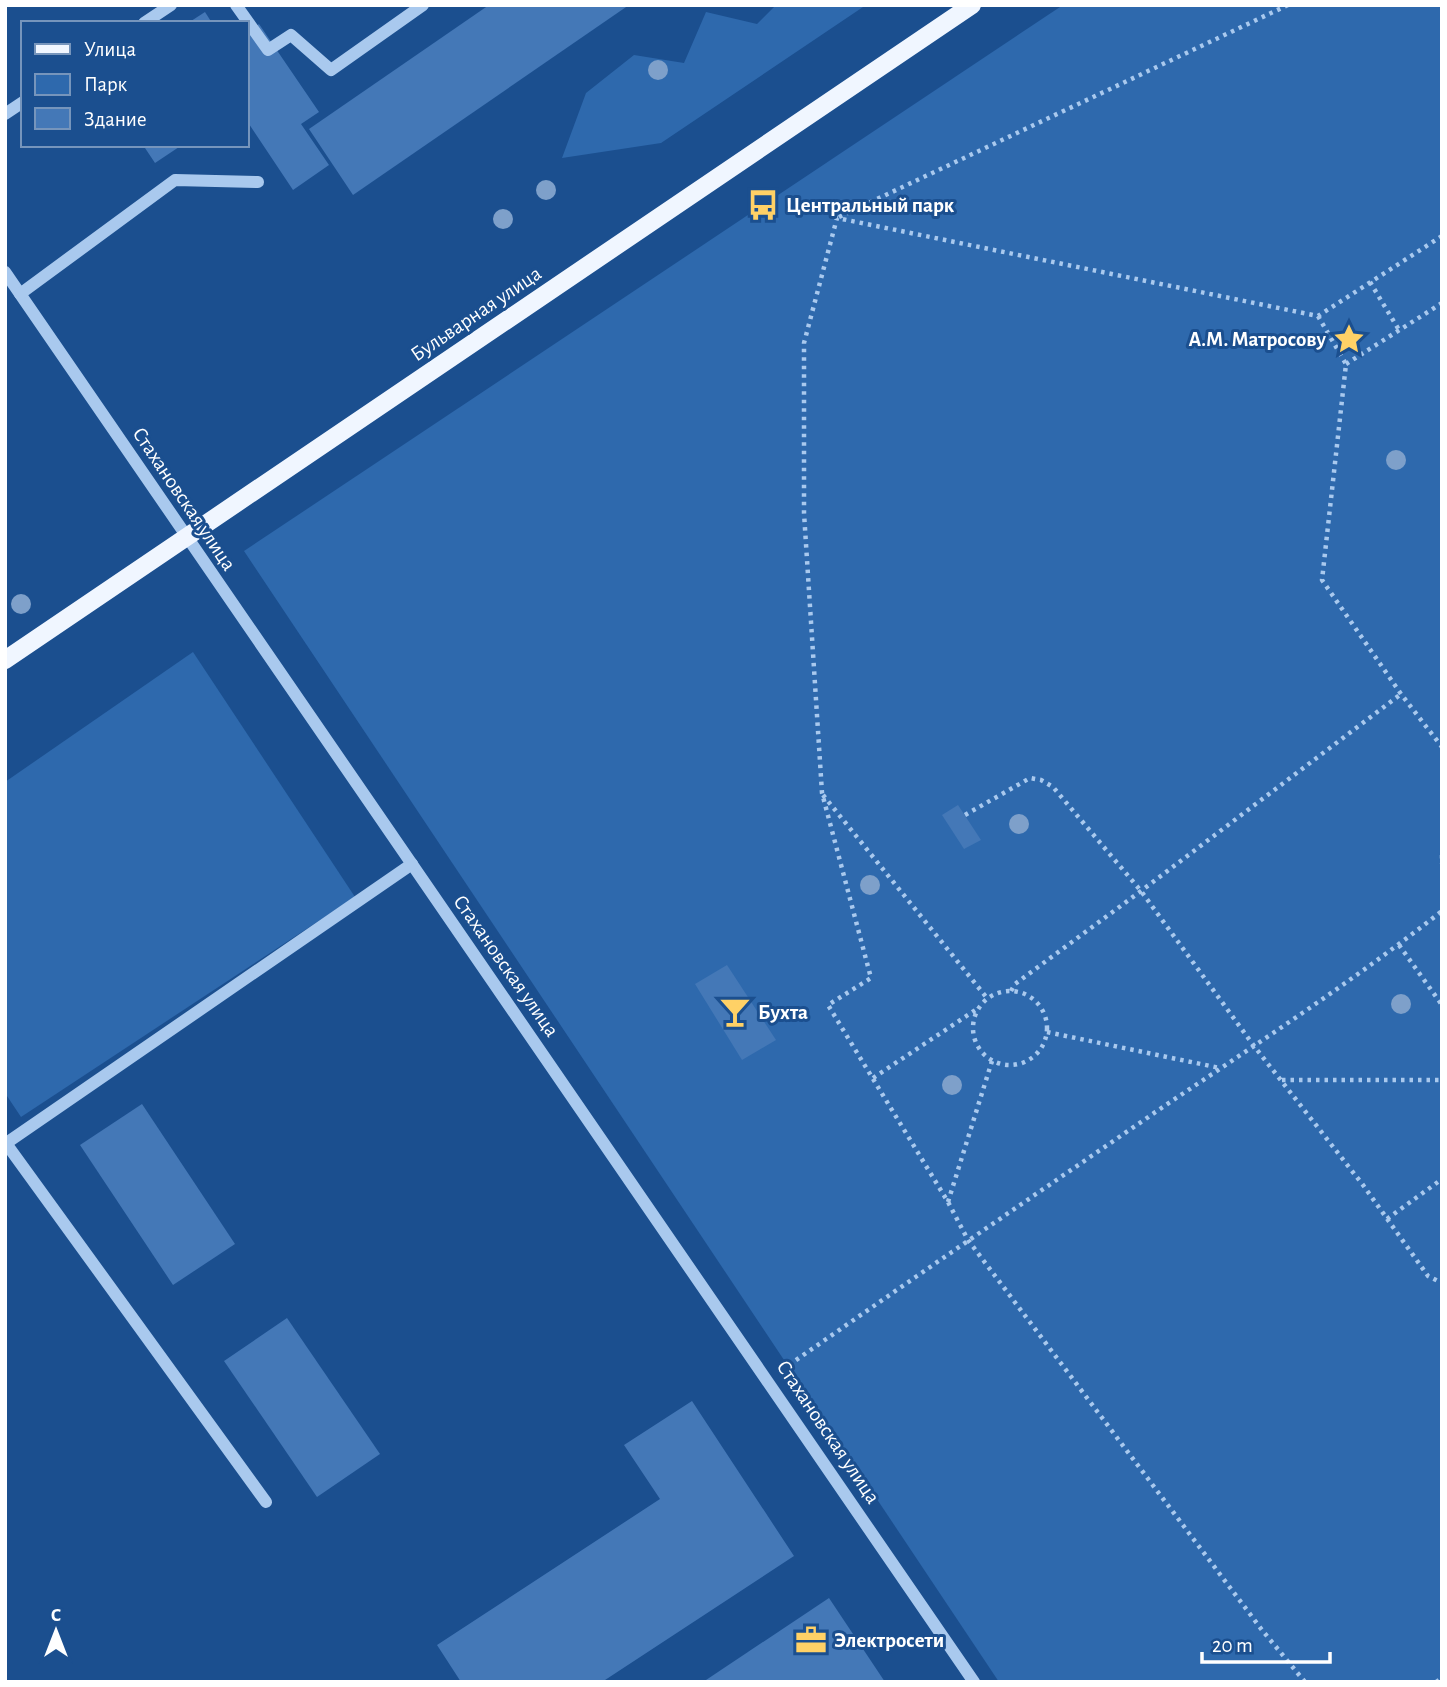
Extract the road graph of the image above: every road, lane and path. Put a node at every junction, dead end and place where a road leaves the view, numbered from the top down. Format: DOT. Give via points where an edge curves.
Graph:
graph roads {
  1 [pos="171,5"];
  2 [pos="236,5"];
  3 [pos="423,5"];
  4 [pos="972,5"];
  5 [pos="1288,5"];
  6 [pos="147,21"];
  7 [pos="247,21"];
  8 [pos="248,22"];
  9 [pos="21,103"];
  10 [pos="5,114"];
  11 [pos="258,182"];
  12 [pos="837,218"];
  13 [pos="1442,236"];
  14 [pos="5,272"];
  15 [pos="1370,282"];
  16 [pos="20,294"];
  17 [pos="1442,303"];
  18 [pos="1318,316"];
  19 [pos="1399,330"];
  20 [pos="1346,364"];
  21 [pos="187,538"];
  22 [pos="5,660"];
  23 [pos="1401,694"];
  24 [pos="1442,747"];
  25 [pos="822,793"];
  26 [pos="965,816"];
  27 [pos="1442,855"];
  28 [pos="412,864"];
  29 [pos="1442,864"];
  30 [pos="1141,891"];
  31 [pos="1442,911"];
  32 [pos="1399,945"];
  33 [pos="1011,990"];
  34 [pos="987,998"];
  35 [pos="1442,1005"];
  36 [pos="978,1009"];
  37 [pos="1047,1032"];
  38 [pos="1254,1046"];
  39 [pos="992,1061"];
  40 [pos="1220,1069"];
  41 [pos="873,1078"];
  42 [pos="1281,1080"];
  43 [pos="1442,1080"];
  44 [pos="6,1143"];
  45 [pos="1442,1179"];
  46 [pos="948,1202"];
  47 [pos="1387,1219"];
  48 [pos="968,1240"];
  49 [pos="1442,1283"];
  50 [pos="769,1380"];
  51 [pos="266,1502"];
  52 [pos="1442,1678"];
  53 [pos="974,1682"];
  54 [pos="1305,1682"];
  55 [pos="1436,1682"];
  1 -- 6 [label="street"];
  2 -- 7 [label="street"];
  3 -- 8 [label="street" via="331,70 291,35 268,50"];
  4 -- 21 [label="main road, Бульварная улица"];
  5 -- 12 [label="path"];
  9 -- 10 [label="street"];
  11 -- 16 [label="street" via="175,180"];
  12 -- 18 [label="path"];
  12 -- 25 [label="path" via="804,343 804,513"];
  13 -- 15 [label="path"];
  14 -- 16 [label="street, Стахановская улица"];
  15 -- 18 [label="path"];
  15 -- 19 [label="path"];
  16 -- 21 [label="street, Стахановская улица"];
  17 -- 19 [label="path"];
  18 -- 20 [label="path"];
  19 -- 20 [label="path"];
  20 -- 23 [label="path" via="1322,580"];
  21 -- 22 [label="main road, Бульварная улица"];
  21 -- 28 [label="street, Стахановская улица"];
  23 -- 24 [label="path"];
  23 -- 30 [label="path"];
  25 -- 34 [label="path"];
  25 -- 41 [label="path" via="871,978 828,1005"];
  26 -- 30 [label="path" via="1030,778 1041,780 1053,787"];
  27 -- 29 [label="path"];
  28 -- 44 [label="street"];
  28 -- 50 [label="street, Стахановская улица"];
  30 -- 33 [label="path"];
  30 -- 38 [label="path"];
  31 -- 32 [label="path"];
  32 -- 35 [label="path"];
  32 -- 38 [label="path"];
  33 -- 34 [label="path"];
  33 -- 37 [label="path" via="1033,999 1041,1008"];
  34 -- 36 [label="path"];
  36 -- 39 [label="path" via="973,1031"];
  36 -- 41 [label="path"];
  37 -- 39 [label="path" via="1044,1044 1027,1061"];
  37 -- 40 [label="path"];
  38 -- 40 [label="path"];
  38 -- 42 [label="path"];
  39 -- 46 [label="path"];
  40 -- 48 [label="path"];
  41 -- 46 [label="path"];
  42 -- 43 [label="path"];
  42 -- 47 [label="path"];
  44 -- 51 [label="street"];
  45 -- 47 [label="path"];
  46 -- 48 [label="path"];
  47 -- 49 [label="path" via="1428,1276"];
  48 -- 50 [label="path"];
  48 -- 54 [label="path"];
  50 -- 53 [label="street, Стахановская улица"];
  52 -- 55 [label="path"];
}
